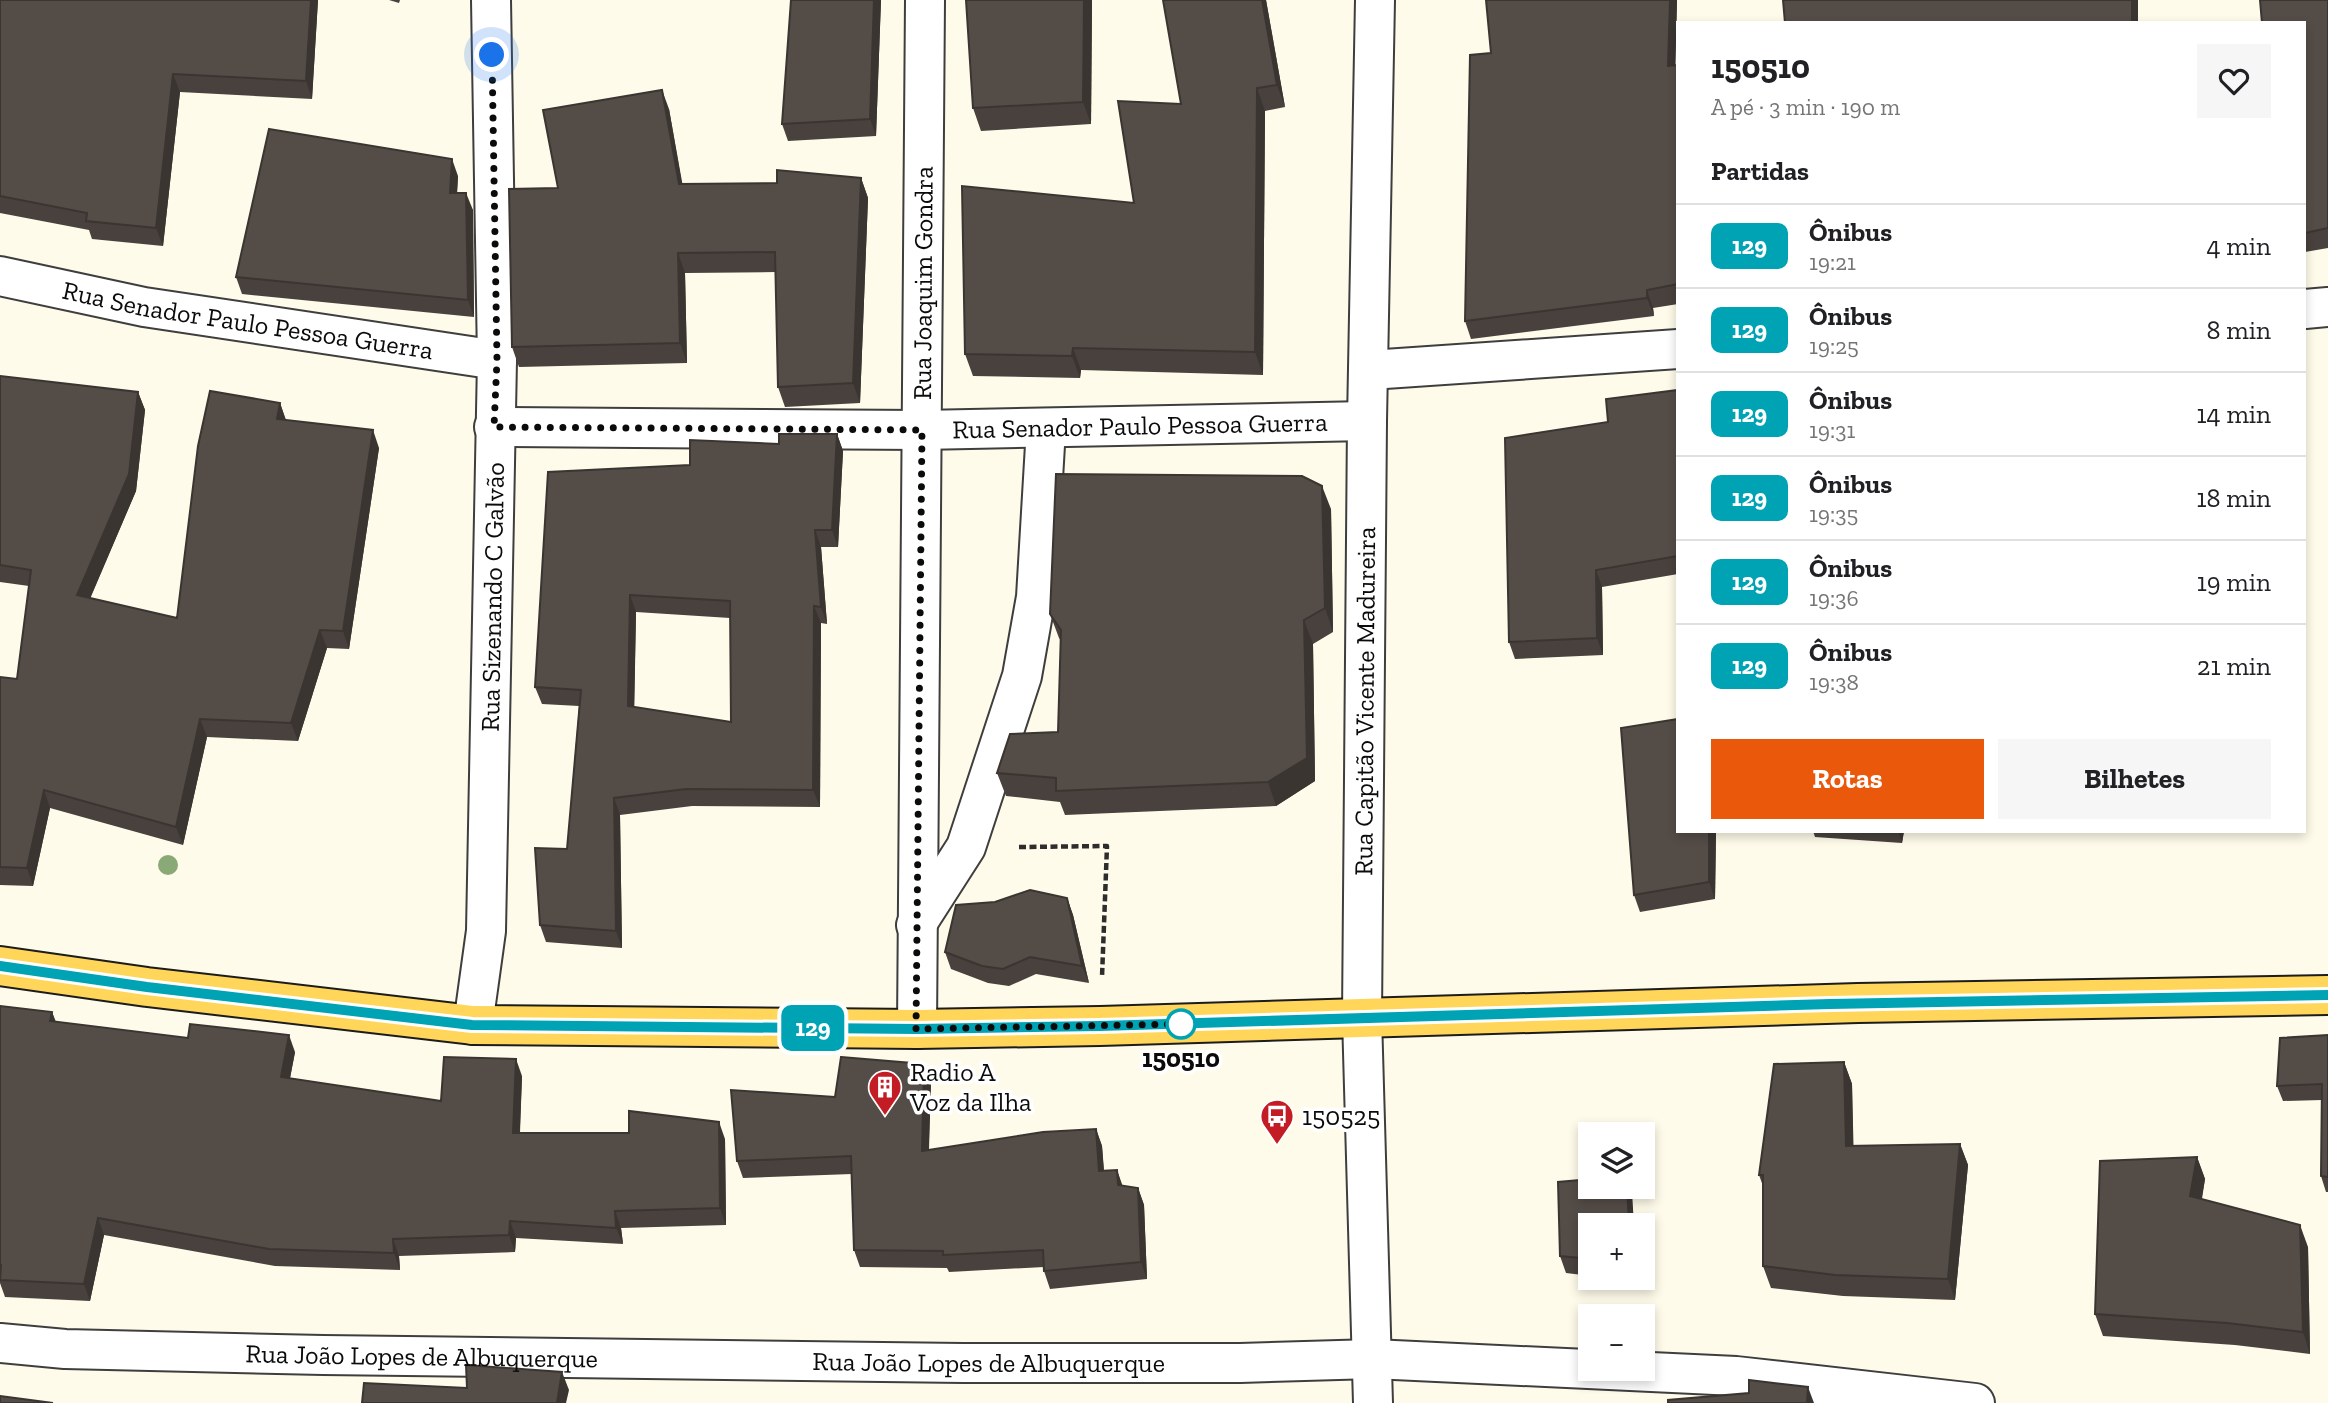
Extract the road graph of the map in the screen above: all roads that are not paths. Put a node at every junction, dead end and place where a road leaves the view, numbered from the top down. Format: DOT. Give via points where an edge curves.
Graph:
graph roads {
  1 [pos="491,0"];
  2 [pos="925,0"];
  3 [pos="1375,0"];
  4 [pos="0,276"];
  5 [pos="2328,307"];
  6 [pos="2306,309"];
  7 [pos="1676,349"];
  8 [pos="497,360"];
  9 [pos="1370,370"];
  10 [pos="1367,421"];
  11 [pos="494,427"];
  12 [pos="1046,428"];
  13 [pos="922,430"];
  14 [pos="916,925"];
  15 [pos="0,966"];
  16 [pos="2328,995"];
  17 [pos="1362,1017"];
  18 [pos="472,1025"];
  19 [pos="916,1029"];
  20 [pos="0,1343"];
  21 [pos="1373,1359"];
  22 [pos="1373,1403"];
  23 [pos="1975,1403"];
  1 -- 8 [label="street, Rua Sizenando C Galvão"];
  2 -- 13 [label="street, Rua Joaquim Gondra"];
  3 -- 9 [label="street, Rua Capitão Vicente Madureira"];
  4 -- 8 [label="street, Rua Senador Paulo Pessoa Guerra" via="144,307"];
  5 -- 6 [label="street"];
  7 -- 9 [label="street"];
  8 -- 11 [label="street, Rua Sizenando C Galvão"];
  9 -- 10 [label="street, Rua Capitão Vicente Madureira"];
  10 -- 12 [label="street, Rua Senador Paulo Pessoa Guerra"];
  10 -- 17 [label="street, Rua Capitão Vicente Madureira"];
  11 -- 13 [label="street, Rua Senador Paulo Pessoa Guerra"];
  11 -- 18 [label="street, Rua Sizenando C Galvão" via="486,931"];
  12 -- 13 [label="street, Rua Senador Paulo Pessoa Guerra"];
  12 -- 14 [label="street" via="1036,597 1022,676 966,847"];
  13 -- 14 [label="street, Rua Joaquim Gondra"];
  14 -- 19 [label="street, Rua Joaquim Gondra"];
  15 -- 18 [label="main road"];
  16 -- 17 [label="main road"];
  17 -- 19 [label="main road"];
  17 -- 21 [label="street, Rua Capitão Vicente Madureira"];
  18 -- 19 [label="main road"];
  20 -- 21 [label="street, Rua João Lopes de Albuquerque" via="65,1349 323,1355 963,1363"];
  21 -- 22 [label="street, Rua Capitão Vicente Madureira"];
  21 -- 23 [label="street, Rua João Lopes de Albuquerque" via="1735,1376"];
}
